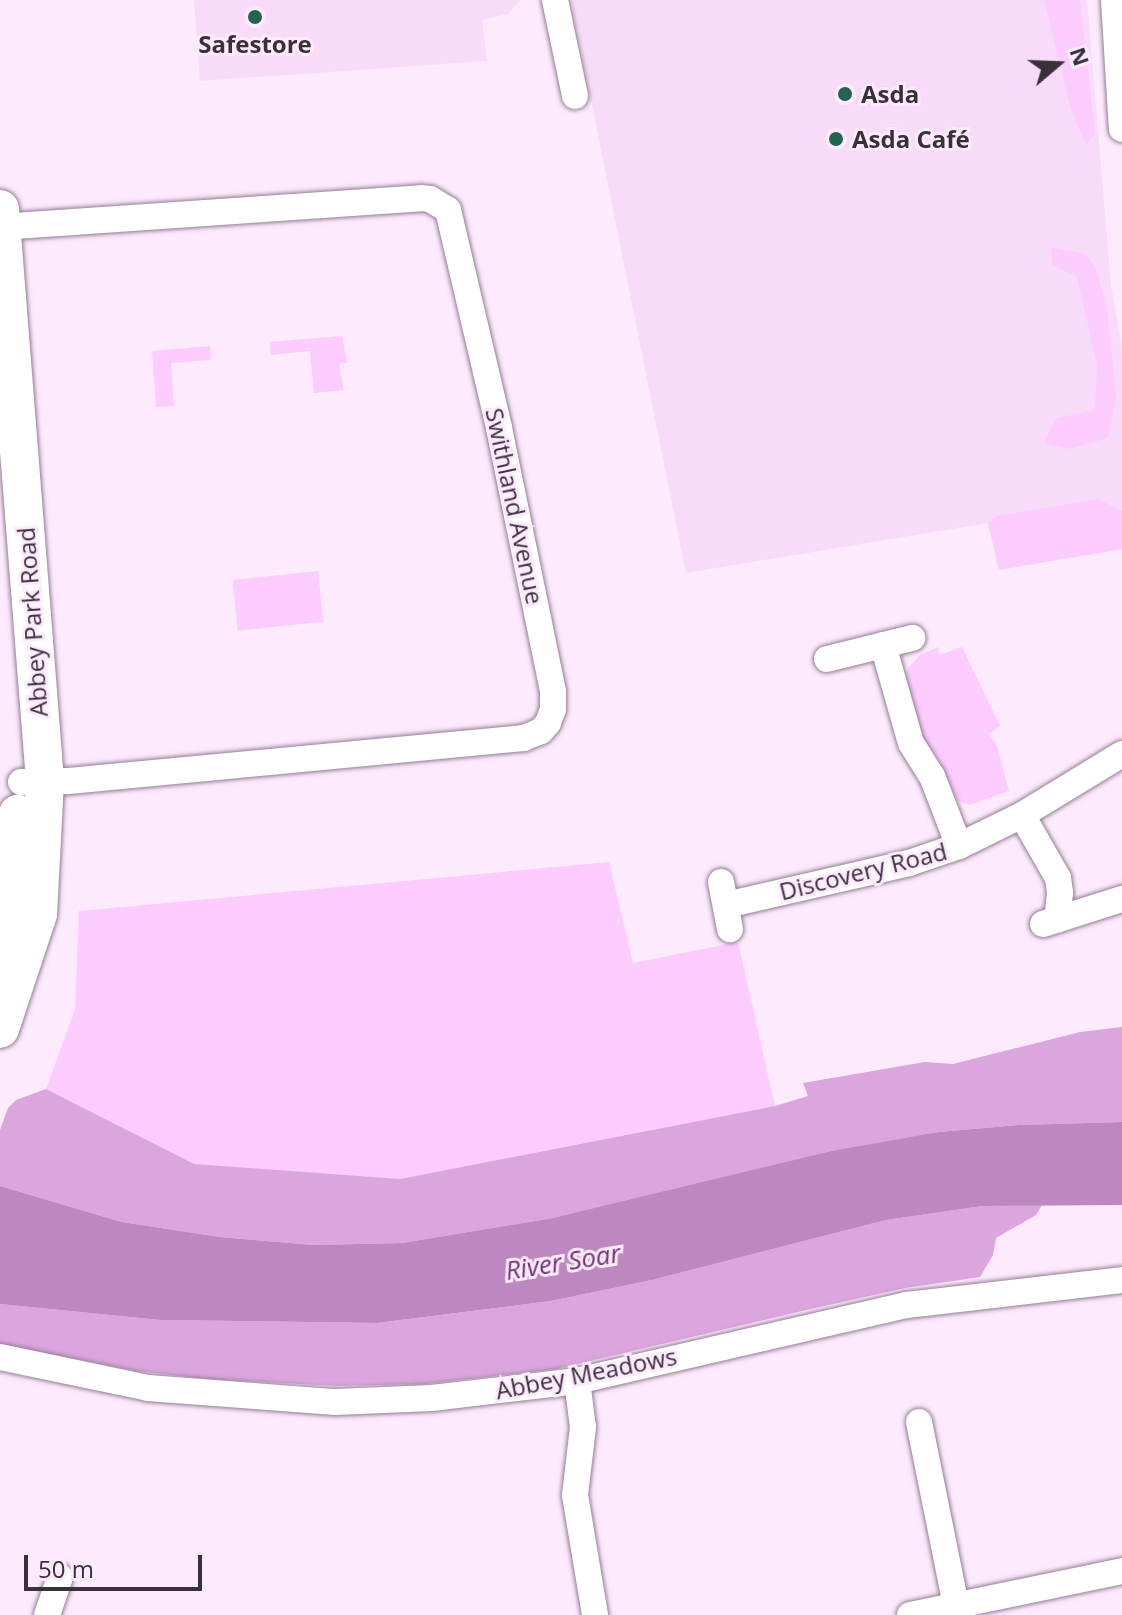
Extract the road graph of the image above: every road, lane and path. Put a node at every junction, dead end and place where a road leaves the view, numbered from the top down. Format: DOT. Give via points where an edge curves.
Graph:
graph roads {
  1 [pos="555,0"];
  2 [pos="1114,0"];
  3 [pos="575,96"];
  4 [pos="1122,129"];
  5 [pos="1,221"];
  6 [pos="0,530"];
  7 [pos="912,638"];
  8 [pos="883,645"];
  9 [pos="827,659"];
  10 [pos="1122,754"];
  11 [pos="33,782"];
  12 [pos="1022,815"];
  13 [pos="959,846"];
  14 [pos="1122,899"];
  15 [pos="726,905"];
  16 [pos="0,990"];
  17 [pos="0,1029"];
  18 [pos="1122,1280"];
  19 [pos="0,1357"];
  20 [pos="577,1381"];
  21 [pos="919,1422"];
  22 [pos="1122,1571"];
  23 [pos="60,1577"];
  24 [pos="957,1610"];
  25 [pos="47,1615"];
  26 [pos="595,1615"];
  27 [pos="910,1615"];
  1 -- 3 [label="street"];
  2 -- 4 [label="street"];
  5 -- 11 [label="main road, Abbey Park Road"];
  5 -- 11 [label="street, Swithland Avenue" via="421,198 448,210 553,692 548,723 524,738"];
  6 -- 11 [label="main road, Abbey Park Road"];
  7 -- 8 [label="street"];
  8 -- 9 [label="street"];
  8 -- 13 [label="street" via="911,743 932,776"];
  10 -- 12 [label="street, Discovery Road"];
  11 -- 16 [label="main road, Abbey Park Road"];
  11 -- 17 [label="main road, Abbey Park Road" via="38,914"];
  12 -- 13 [label="street, Discovery Road"];
  12 -- 14 [label="street" via="1058,878 1060,893 1050,922"];
  13 -- 15 [label="street, Discovery Road" via="898,866"];
  18 -- 20 [label="street, Abbey Meadows" via="907,1305"];
  19 -- 20 [label="street, Abbey Meadows" via="148,1388 335,1402 432,1398"];
  20 -- 26 [label="street" via="583,1427 575,1495"];
  21 -- 24 [label="street"];
  22 -- 24 [label="street"];
  23 -- 25 [label="street"];
  24 -- 27 [label="street"];
}
